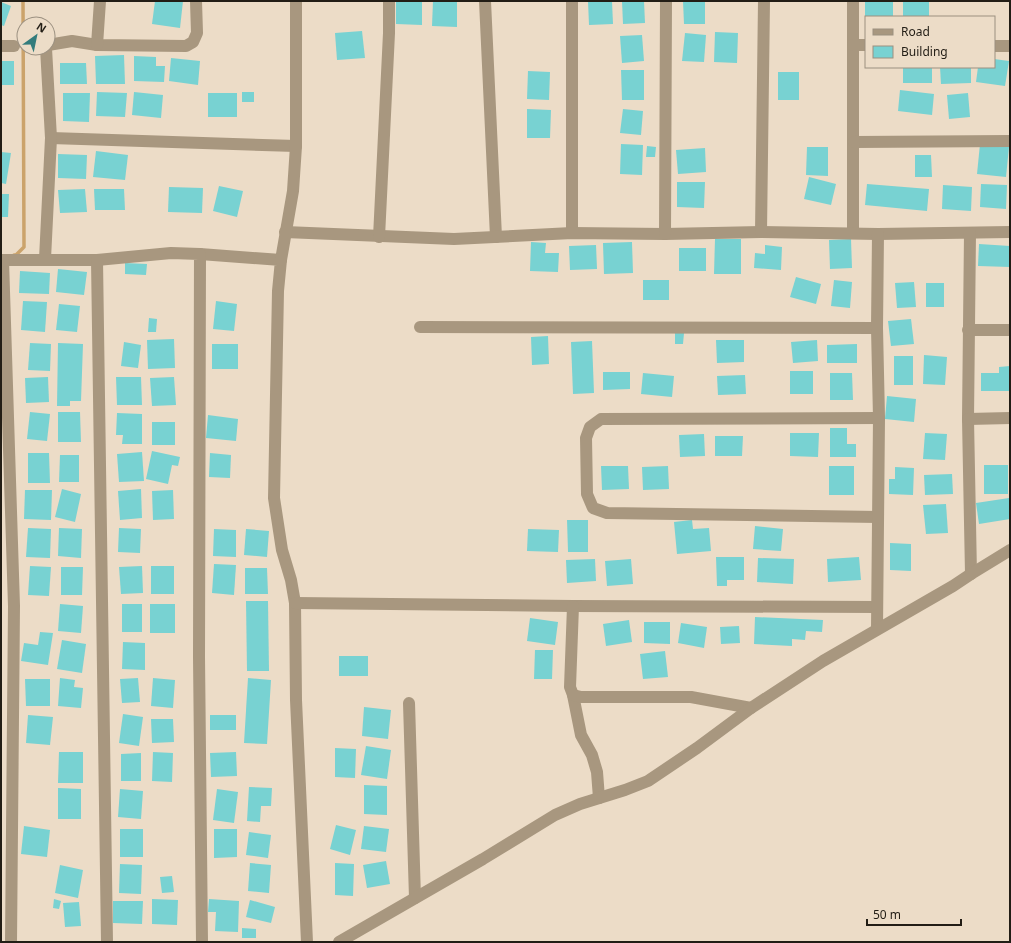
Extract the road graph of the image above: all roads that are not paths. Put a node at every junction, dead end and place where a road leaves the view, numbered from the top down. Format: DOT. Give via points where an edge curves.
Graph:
graph roads {
  1 [pos="100,1"];
  2 [pos="196,1"];
  3 [pos="296,1"];
  4 [pos="389,1"];
  5 [pos="485,1"];
  6 [pos="572,1"];
  7 [pos="666,1"];
  8 [pos="764,1"];
  9 [pos="853,1"];
  10 [pos="56,44"];
  11 [pos="97,45"];
  12 [pos="853,45"];
  13 [pos="865,45"];
  14 [pos="1,46"];
  15 [pos="14,46"];
  16 [pos="995,46"];
  17 [pos="1010,46"];
  18 [pos="46,56"];
  19 [pos="51,138"];
  20 [pos="1010,141"];
  21 [pos="854,142"];
  22 [pos="296,146"];
  23 [pos="285,232"];
  24 [pos="572,232"];
  25 [pos="761,232"];
  26 [pos="1010,232"];
  27 [pos="853,233"];
  28 [pos="970,233"];
  29 [pos="665,234"];
  30 [pos="878,234"];
  31 [pos="496,236"];
  32 [pos="379,237"];
  33 [pos="200,254"];
  34 [pos="45,259"];
  35 [pos="2,260"];
  36 [pos="97,260"];
  37 [pos="281,260"];
  38 [pos="420,327"];
  39 [pos="877,328"];
  40 [pos="968,330"];
  41 [pos="1010,330"];
  42 [pos="879,418"];
  43 [pos="1010,418"];
  44 [pos="968,419"];
  45 [pos="878,517"];
  46 [pos="1010,550"];
  47 [pos="971,574"];
  48 [pos="294,602"];
  49 [pos="573,606"];
  50 [pos="877,607"];
  51 [pos="877,629"];
  52 [pos="573,695"];
  53 [pos="408,703"];
  54 [pos="751,708"];
  55 [pos="599,798"];
  56 [pos="415,898"];
  57 [pos="11,942"];
  58 [pos="107,942"];
  59 [pos="202,942"];
  60 [pos="307,942"];
  61 [pos="339,942"];
  1 -- 11 [label="street"];
  2 -- 11 [label="street" via="197,33 193,42 186,46"];
  3 -- 22 [label="street"];
  4 -- 32 [label="street"];
  5 -- 31 [label="street"];
  6 -- 24 [label="street"];
  7 -- 29 [label="street"];
  8 -- 25 [label="street"];
  9 -- 12 [label="street"];
  10 -- 11 [label="street" via="72,41"];
  12 -- 13 [label="street"];
  12 -- 21 [label="street"];
  14 -- 15 [label="street"];
  16 -- 17 [label="street"];
  18 -- 19 [label="street"];
  19 -- 22 [label="street"];
  19 -- 34 [label="street"];
  20 -- 21 [label="street"];
  21 -- 27 [label="street"];
  22 -- 23 [label="street" via="293,191"];
  23 -- 32 [label="street"];
  23 -- 37 [label="street"];
  24 -- 29 [label="street"];
  24 -- 31 [label="street"];
  25 -- 27 [label="street"];
  25 -- 29 [label="street"];
  26 -- 28 [label="street"];
  27 -- 30 [label="street"];
  28 -- 30 [label="street"];
  28 -- 40 [label="street"];
  30 -- 39 [label="street"];
  31 -- 32 [label="street" via="454,239"];
  33 -- 36 [label="street" via="171,252"];
  33 -- 37 [label="street"];
  33 -- 59 [label="street" via="199,657"];
  34 -- 35 [label="street"];
  34 -- 36 [label="street"];
  35 -- 57 [label="street" via="14,606"];
  36 -- 58 [label="street"];
  37 -- 48 [label="street" via="278,291 274,498 282,550 292,580"];
  38 -- 39 [label="street"];
  39 -- 42 [label="street"];
  40 -- 41 [label="street"];
  40 -- 44 [label="street"];
  42 -- 45 [label="street"];
  42 -- 45 [label="street" via="601,420 590,427 586,438 587,494 593,508 607,513"];
  43 -- 44 [label="street"];
  44 -- 47 [label="street"];
  45 -- 50 [label="street"];
  46 -- 47 [label="street"];
  47 -- 51 [label="street"];
  48 -- 49 [label="street"];
  48 -- 60 [label="street"];
  49 -- 50 [label="street"];
  49 -- 52 [label="street" via="570,687"];
  50 -- 51 [label="street"];
  51 -- 54 [label="street"];
  52 -- 54 [label="street" via="691,697"];
  52 -- 55 [label="street" via="581,735 592,755 597,772"];
  53 -- 56 [label="street"];
  54 -- 55 [label="street" via="648,781"];
  55 -- 56 [label="street" via="555,815"];
  56 -- 61 [label="street"];
}
